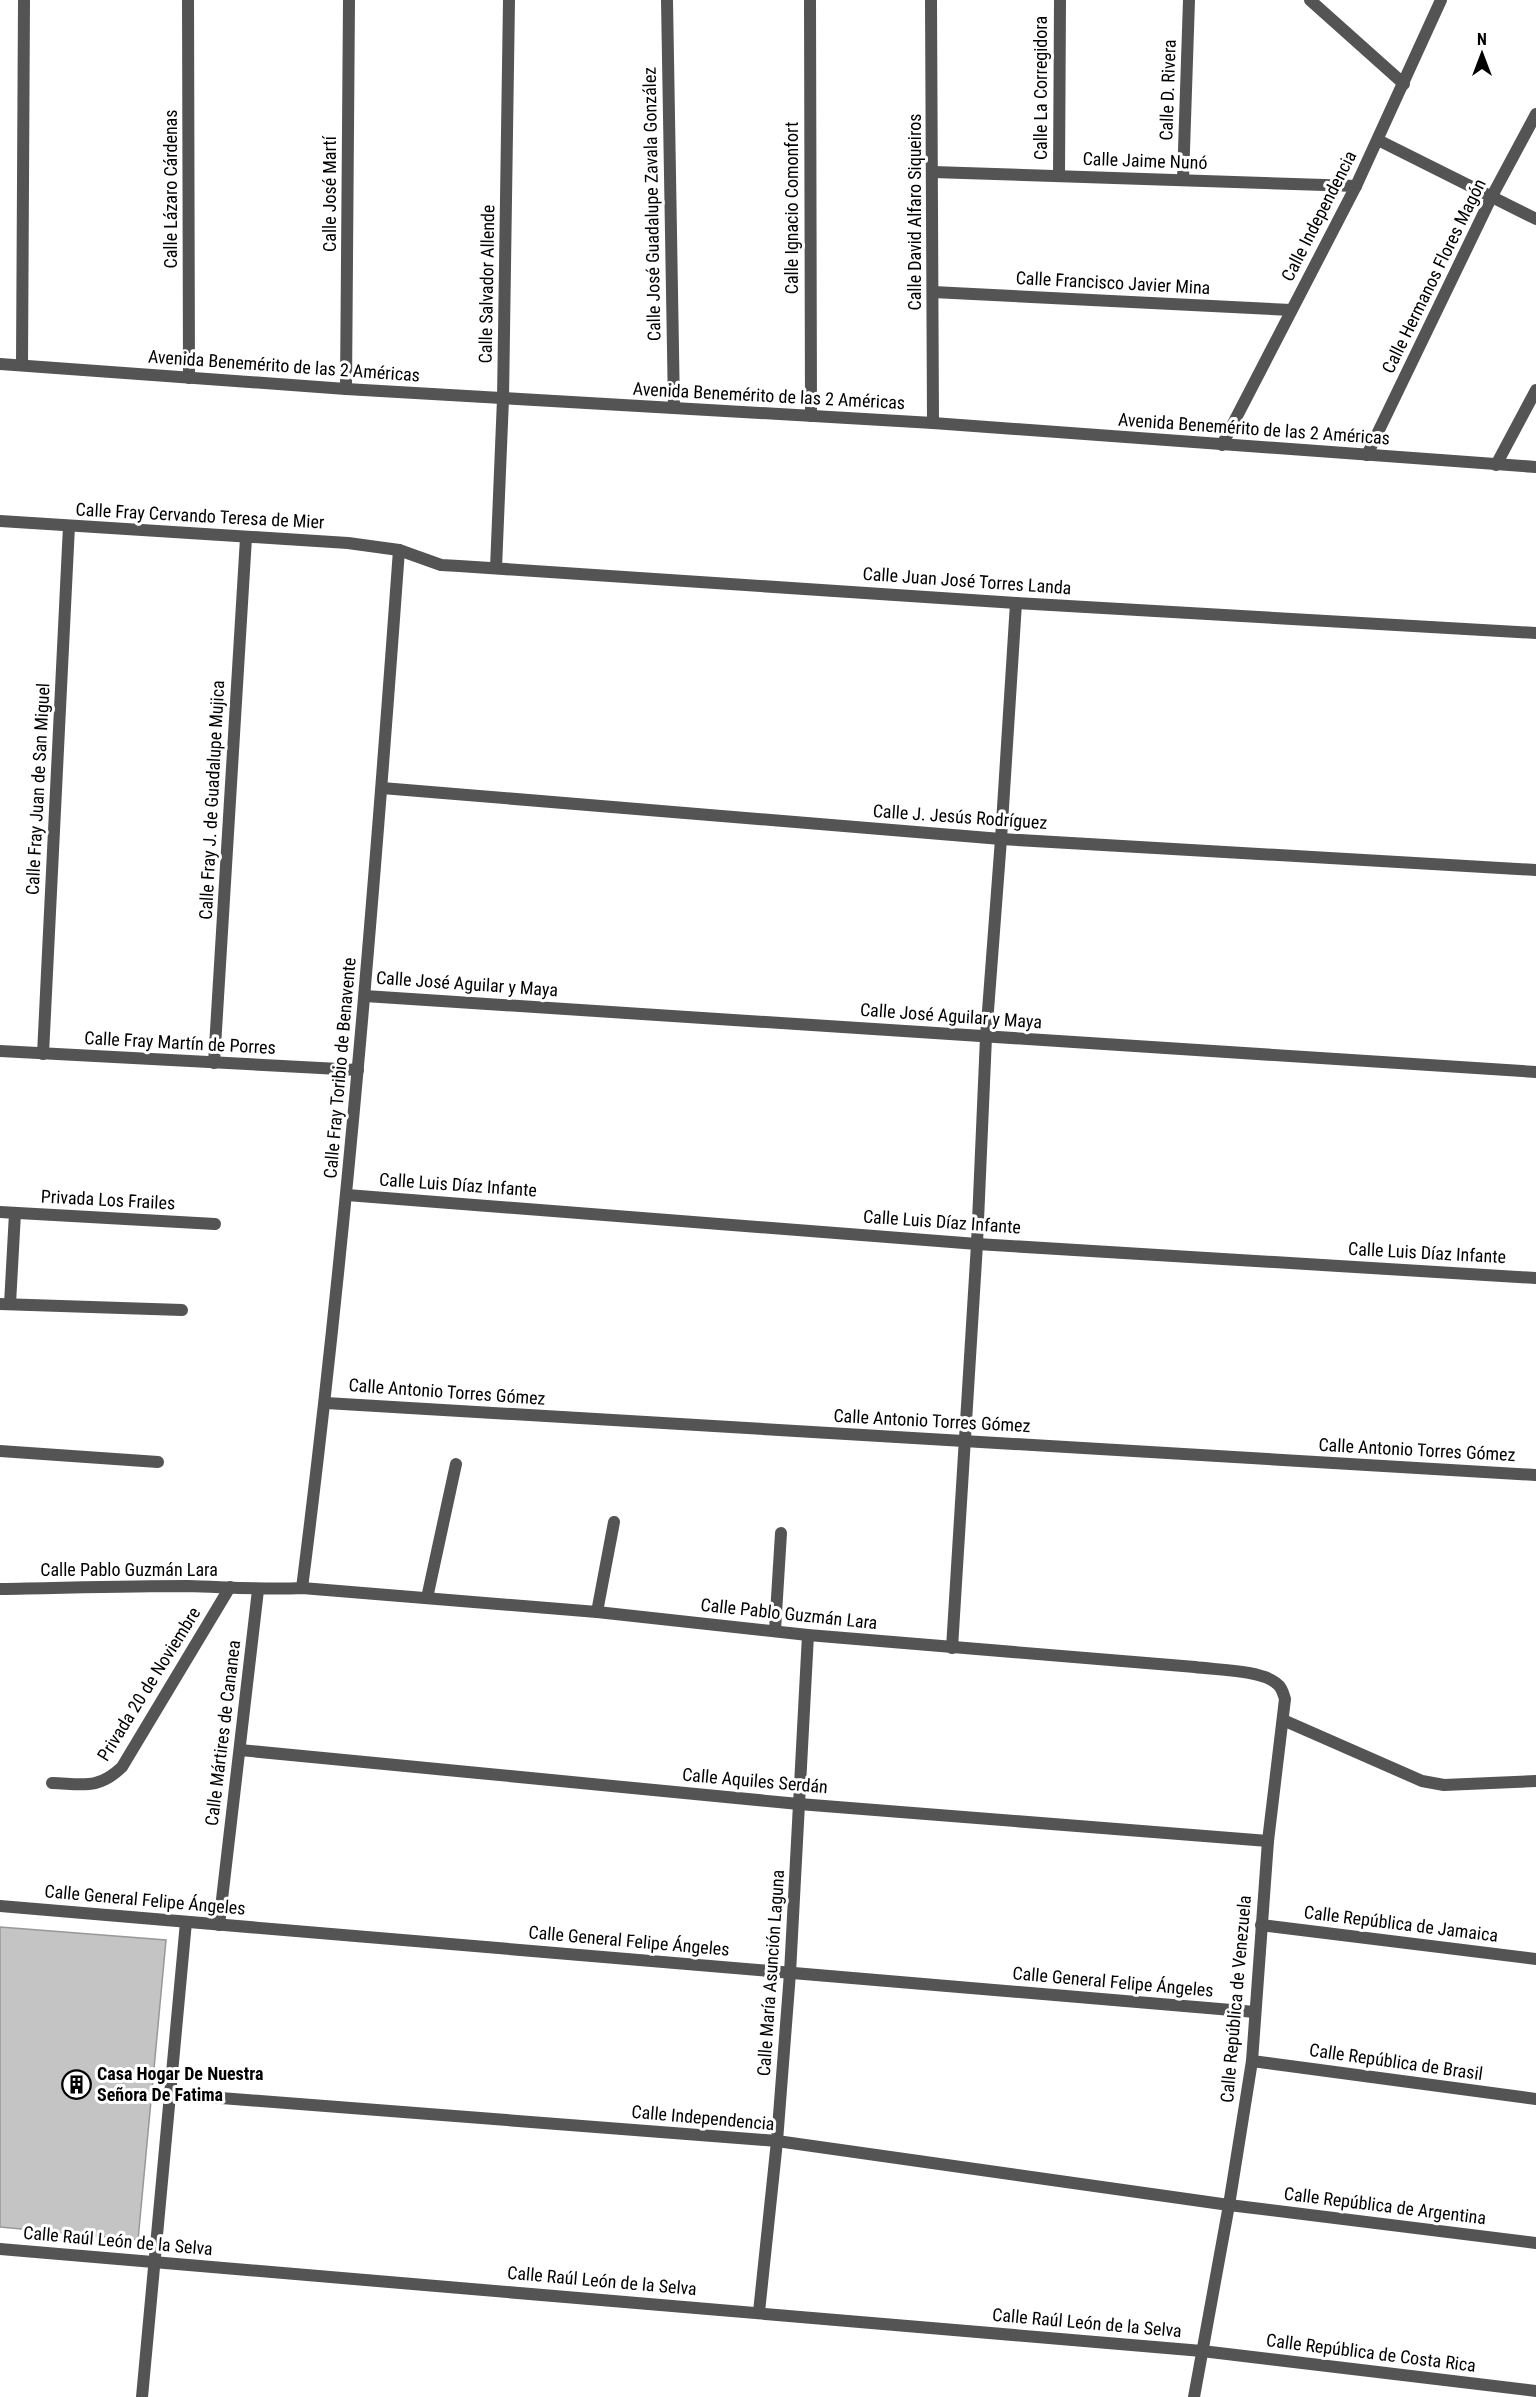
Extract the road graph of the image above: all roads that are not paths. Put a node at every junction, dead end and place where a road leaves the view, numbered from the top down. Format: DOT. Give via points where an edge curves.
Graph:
graph roads {
  1 [pos="24,0"];
  2 [pos="188,0"];
  3 [pos="349,0"];
  4 [pos="509,0"];
  5 [pos="667,0"];
  6 [pos="810,0"];
  7 [pos="931,0"];
  8 [pos="1060,0"];
  9 [pos="1189,0"];
  10 [pos="1310,0"];
  11 [pos="1442,0"];
  12 [pos="1404,84"];
  13 [pos="1536,114"];
  14 [pos="1378,140"];
  15 [pos="933,172"];
  16 [pos="1059,176"];
  17 [pos="1183,180"];
  18 [pos="1356,186"];
  19 [pos="1492,196"];
  20 [pos="1536,219"];
  21 [pos="933,292"];
  22 [pos="1291,310"];
  23 [pos="0,364"];
  24 [pos="22,365"];
  25 [pos="189,378"];
  26 [pos="346,389"];
  27 [pos="1536,390"];
  28 [pos="503,399"];
  29 [pos="674,408"];
  30 [pos="811,416"];
  31 [pos="933,423"];
  32 [pos="1222,445"];
  33 [pos="1367,455"];
  34 [pos="1496,465"];
  35 [pos="1536,467"];
  36 [pos="0,521"];
  37 [pos="69,526"];
  38 [pos="246,538"];
  39 [pos="399,550"];
  40 [pos="496,568"];
  41 [pos="1016,603"];
  42 [pos="1536,633"];
  43 [pos="382,788"];
  44 [pos="1001,839"];
  45 [pos="1536,870"];
  46 [pos="365,996"];
  47 [pos="986,1037"];
  48 [pos="0,1051"];
  49 [pos="43,1054"];
  50 [pos="214,1063"];
  51 [pos="358,1070"];
  52 [pos="1536,1072"];
  53 [pos="347,1195"];
  54 [pos="0,1212"];
  55 [pos="15,1213"];
  56 [pos="214,1224"];
  57 [pos="977,1244"];
  58 [pos="1536,1278"];
  59 [pos="5,1304"];
  60 [pos="182,1310"];
  61 [pos="326,1402"];
  62 [pos="965,1442"];
  63 [pos="0,1451"];
  64 [pos="158,1462"];
  65 [pos="456,1464"];
  66 [pos="1536,1474"];
  67 [pos="614,1522"];
  68 [pos="781,1533"];
  69 [pos="230,1587"];
  70 [pos="302,1588"];
  71 [pos="0,1590"];
  72 [pos="258,1590"];
  73 [pos="428,1598"];
  74 [pos="597,1612"];
  75 [pos="775,1630"];
  76 [pos="808,1635"];
  77 [pos="952,1648"];
  78 [pos="1270,1679"];
  79 [pos="1283,1720"];
  80 [pos="240,1750"];
  81 [pos="1536,1781"];
  82 [pos="52,1783"];
  83 [pos="799,1804"];
  84 [pos="1268,1841"];
  85 [pos="0,1906"];
  86 [pos="186,1922"];
  87 [pos="219,1925"];
  88 [pos="1261,1925"];
  89 [pos="1536,1959"];
  90 [pos="790,1973"];
  91 [pos="1255,2012"];
  92 [pos="1252,2061"];
  93 [pos="170,2094"];
  94 [pos="1536,2099"];
  95 [pos="777,2141"];
  96 [pos="1229,2205"];
  97 [pos="1536,2243"];
  98 [pos="0,2249"];
  99 [pos="155,2262"];
  100 [pos="759,2312"];
  101 [pos="1202,2351"];
  102 [pos="1536,2391"];
  103 [pos="142,2397"];
  104 [pos="1194,2397"];
  1 -- 24 [label="street"];
  2 -- 25 [label="street, Calle Lázaro Cárdenas"];
  3 -- 26 [label="street, Calle José Martí"];
  4 -- 28 [label="street, Calle Salvador Allende"];
  5 -- 29 [label="street, Calle José Guadalupe Zavala González"];
  6 -- 30 [label="street, Calle Ignacio Comonfort"];
  7 -- 15 [label="street, Calle David Alfaro Siqueiros"];
  8 -- 16 [label="street, Calle La Corregidora"];
  9 -- 17 [label="street, Calle D. Rivera"];
  10 -- 12 [label="street"];
  11 -- 12 [label="street, Calle Independencia"];
  12 -- 14 [label="street, Calle Independencia"];
  13 -- 19 [label="street, Calle Hermanos Flores Magón"];
  14 -- 18 [label="street, Calle Independencia"];
  14 -- 19 [label="street"];
  15 -- 16 [label="street, Calle Jaime Nunó"];
  15 -- 21 [label="street, Calle David Alfaro Siqueiros"];
  16 -- 17 [label="street, Calle Jaime Nunó"];
  17 -- 18 [label="street, Calle Jaime Nunó"];
  18 -- 22 [label="street, Calle Independencia"];
  19 -- 20 [label="street"];
  19 -- 33 [label="street, Calle Hermanos Flores Magón"];
  21 -- 22 [label="street, Calle Francisco Javier Mina"];
  21 -- 31 [label="street, Calle David Alfaro Siqueiros"];
  22 -- 32 [label="street, Calle Independencia"];
  23 -- 24 [label="street, Avenida Benemérito de las 2 Américas"];
  24 -- 25 [label="street, Avenida Benemérito de las 2 Américas"];
  25 -- 26 [label="street, Avenida Benemérito de las 2 Américas"];
  26 -- 28 [label="street, Avenida Benemérito de las 2 Américas"];
  27 -- 34 [label="street"];
  28 -- 29 [label="street, Avenida Benemérito de las 2 Américas"];
  28 -- 40 [label="street, Calle Salvador Allende"];
  29 -- 30 [label="street, Avenida Benemérito de las 2 Américas"];
  30 -- 31 [label="street, Avenida Benemérito de las 2 Américas"];
  31 -- 32 [label="street, Avenida Benemérito de las 2 Américas"];
  32 -- 33 [label="street, Avenida Benemérito de las 2 Américas"];
  33 -- 34 [label="street, Avenida Benemérito de las 2 Américas"];
  34 -- 35 [label="street, Avenida Benemérito de las 2 Américas"];
  36 -- 37 [label="street, Calle Fray Cervando Teresa de Mier"];
  37 -- 38 [label="street, Calle Fray Cervando Teresa de Mier"];
  37 -- 49 [label="street, Calle Fray Juan de San Miguel"];
  38 -- 39 [label="street, Calle Fray Cervando Teresa de Mier"];
  38 -- 50 [label="street, Calle Fray J. de Guadalupe Mujica"];
  39 -- 40 [label="street, Calle Juan José Torres Landa" via="441,565"];
  39 -- 43 [label="street, Calle Fray Toribio de Benavente"];
  40 -- 41 [label="street, Calle Juan José Torres Landa"];
  41 -- 42 [label="street, Calle Juan José Torres Landa"];
  41 -- 44 [label="street"];
  43 -- 44 [label="street, Calle J. Jesús Rodríguez"];
  43 -- 46 [label="street, Calle Fray Toribio de Benavente"];
  44 -- 45 [label="street, Calle J. Jesús Rodríguez"];
  44 -- 47 [label="street"];
  46 -- 47 [label="street, Calle José Aguilar y Maya"];
  46 -- 51 [label="street, Calle Fray Toribio de Benavente"];
  47 -- 52 [label="street, Calle José Aguilar y Maya"];
  47 -- 57 [label="street"];
  48 -- 49 [label="street, Calle Fray Martín de Porres"];
  49 -- 50 [label="street, Calle Fray Martín de Porres"];
  50 -- 51 [label="street, Calle Fray Martín de Porres"];
  51 -- 53 [label="street, Calle Fray Toribio de Benavente"];
  53 -- 57 [label="street, Calle Luis Díaz Infante"];
  53 -- 61 [label="street, Calle Fray Toribio de Benavente"];
  54 -- 55 [label="street, Privada Los Frailes"];
  55 -- 56 [label="street, Privada Los Frailes"];
  55 -- 59 [label="street"];
  57 -- 58 [label="street, Calle Luis Díaz Infante"];
  57 -- 62 [label="street"];
  59 -- 60 [label="street"];
  61 -- 62 [label="street, Calle Antonio Torres Gómez"];
  61 -- 70 [label="street, Calle Fray Toribio de Benavente"];
  62 -- 66 [label="street, Calle Antonio Torres Gómez"];
  62 -- 77 [label="street"];
  63 -- 64 [label="street"];
  65 -- 73 [label="street"];
  67 -- 74 [label="street"];
  68 -- 75 [label="street"];
  69 -- 71 [label="street, Calle Pablo Guzmán Lara"];
  69 -- 72 [label="street, Calle Pablo Guzmán Lara"];
  69 -- 82 [label="street, Privada 20 de Noviembre" via="122,1767 98,1784"];
  70 -- 72 [label="street"];
  70 -- 73 [label="street, Calle Pablo Guzmán Lara"];
  72 -- 80 [label="street, Calle Mártires de Cananea"];
  73 -- 74 [label="street, Calle Pablo Guzmán Lara"];
  74 -- 75 [label="street, Calle Pablo Guzmán Lara"];
  75 -- 76 [label="street, Calle Pablo Guzmán Lara"];
  76 -- 77 [label="street, Calle Pablo Guzmán Lara"];
  76 -- 83 [label="street, Calle María Asunción Laguna"];
  77 -- 78 [label="street, Calle Pablo Guzmán Lara" via="1195,1667"];
  78 -- 79 [label="street, Calle República de Venezuela" via="1282,1689"];
  79 -- 81 [label="street" via="1422,1781 1444,1785"];
  79 -- 84 [label="street, Calle República de Venezuela"];
  80 -- 83 [label="street, Calle Aquiles Serdán"];
  80 -- 87 [label="street, Calle Mártires de Cananea"];
  83 -- 84 [label="street, Calle Aquiles Serdán"];
  83 -- 90 [label="street, Calle María Asunción Laguna"];
  84 -- 88 [label="street, Calle República de Venezuela"];
  85 -- 86 [label="street, Calle General Felipe Ángeles"];
  86 -- 87 [label="street, Calle General Felipe Ángeles"];
  86 -- 93 [label="street"];
  87 -- 90 [label="street, Calle General Felipe Ángeles"];
  88 -- 89 [label="street, Calle República de Jamaica"];
  88 -- 91 [label="street, Calle República de Venezuela"];
  90 -- 91 [label="street, Calle General Felipe Ángeles"];
  90 -- 95 [label="street, Calle María Asunción Laguna"];
  91 -- 92 [label="street, Calle República de Venezuela"];
  92 -- 94 [label="street, Calle República de Brasil"];
  92 -- 96 [label="street, Calle República de Venezuela"];
  93 -- 95 [label="street, Calle Independencia"];
  93 -- 99 [label="street"];
  95 -- 96 [label="street, Calle Independencia"];
  95 -- 100 [label="street, Calle María Asunción Laguna"];
  96 -- 97 [label="street, Calle República de Argentina"];
  96 -- 101 [label="street, Calle República de Venezuela"];
  98 -- 99 [label="street, Calle Raúl León de la Selva"];
  99 -- 100 [label="street, Calle Raúl León de la Selva"];
  99 -- 103 [label="street"];
  100 -- 101 [label="street, Calle Raúl León de la Selva"];
  101 -- 102 [label="street, Calle República de Costa Rica"];
  101 -- 104 [label="street, Calle República de Venezuela"];
}
